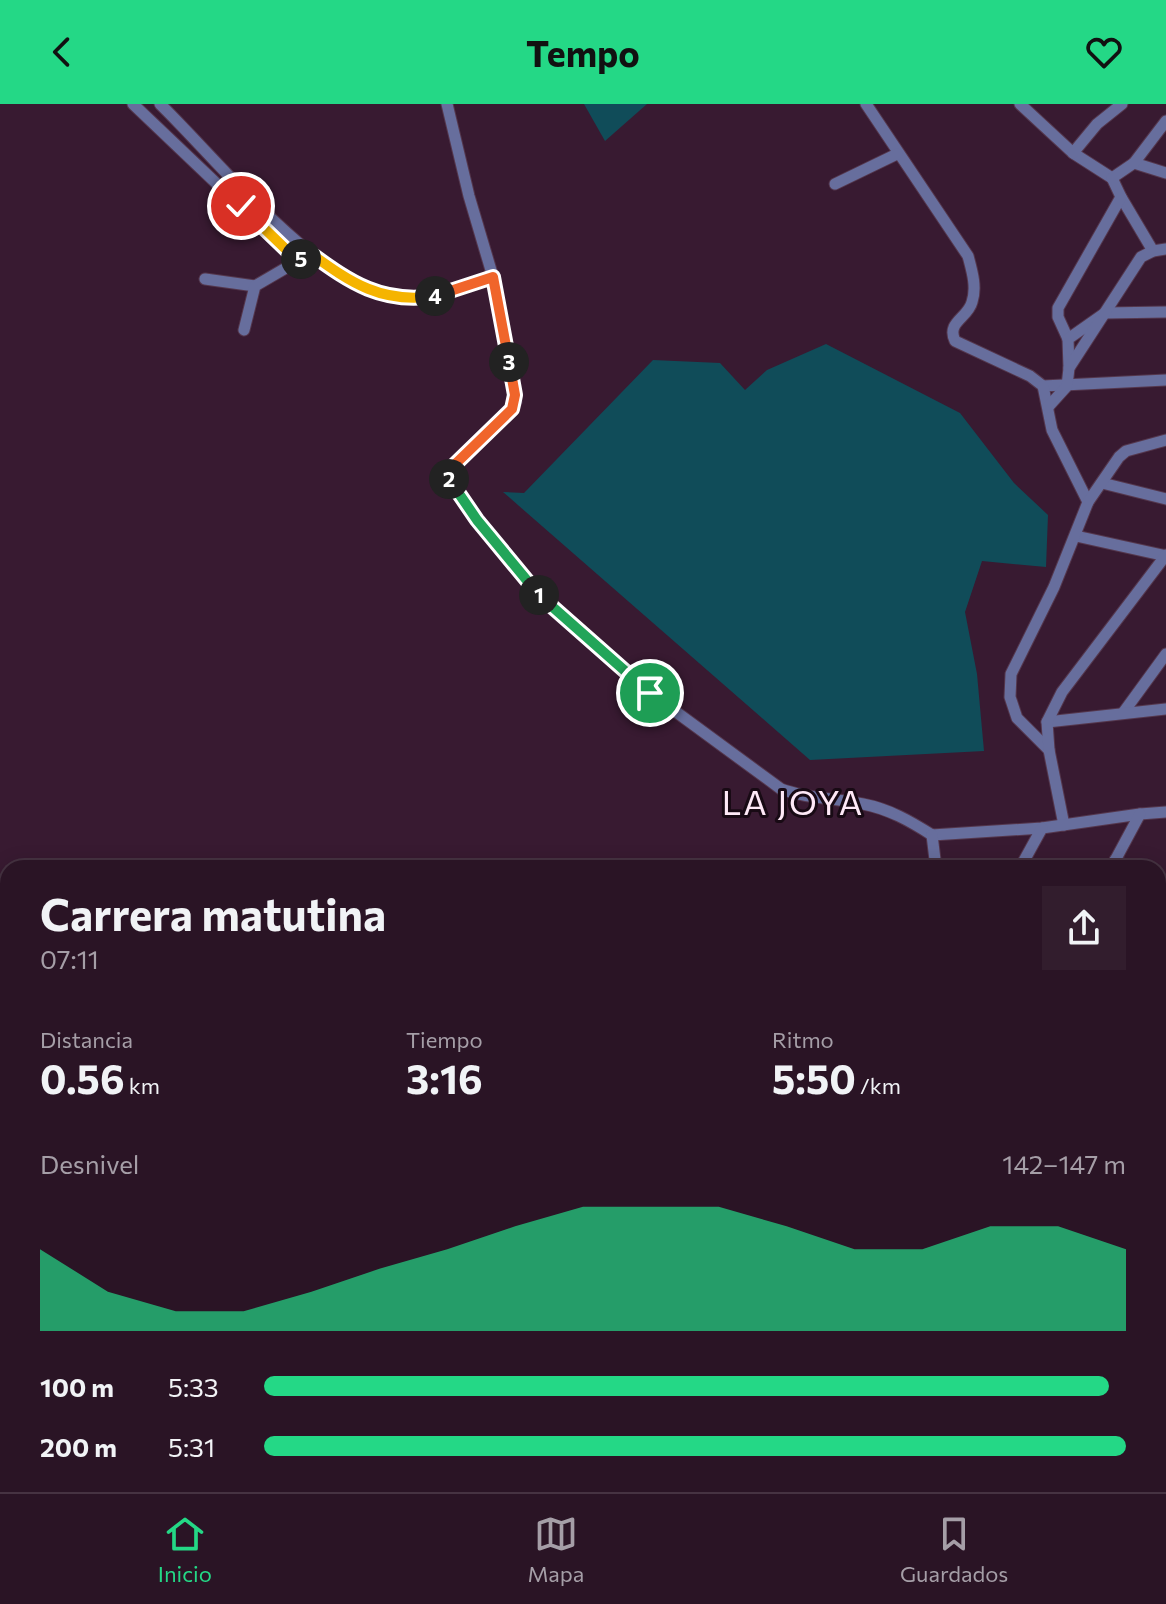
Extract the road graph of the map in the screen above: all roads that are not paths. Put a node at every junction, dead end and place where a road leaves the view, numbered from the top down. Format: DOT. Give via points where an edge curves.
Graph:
graph roads {
  1 [pos="133,104"];
  2 [pos="160,104"];
  3 [pos="447,104"];
  4 [pos="866,104"];
  5 [pos="1020,104"];
  6 [pos="1122,104"];
  7 [pos="1166,121"];
  8 [pos="1073,153"];
  9 [pos="897,154"];
  10 [pos="1134,163"];
  11 [pos="1166,173"];
  12 [pos="1112,178"];
  13 [pos="835,184"];
  14 [pos="1121,197"];
  15 [pos="1166,249"];
  16 [pos="1153,251"];
  17 [pos="310,253"];
  18 [pos="298,261"];
  19 [pos="493,277"];
  20 [pos="205,279"];
  21 [pos="255,286"];
  22 [pos="1166,312"];
  23 [pos="1105,313"];
  24 [pos="244,330"];
  25 [pos="1068,339"];
  26 [pos="1069,368"];
  27 [pos="1166,380"];
  28 [pos="1043,386"];
  29 [pos="1067,386"];
  30 [pos="1048,407"];
  31 [pos="1166,440"];
  32 [pos="1102,483"];
  33 [pos="1166,499"];
  34 [pos="1088,502"];
  35 [pos="1076,536"];
  36 [pos="1166,556"];
  37 [pos="1166,654"];
  38 [pos="1166,709"];
  39 [pos="1123,713"];
  40 [pos="1047,722"];
  41 [pos="1049,750"];
  42 [pos="1166,812"];
  43 [pos="1140,814"];
  44 [pos="1064,825"];
  45 [pos="1042,828"];
  46 [pos="932,835"];
  47 [pos="935,860"];
  48 [pos="1024,860"];
  49 [pos="1115,860"];
  1 -- 18 [label="street"];
  2 -- 17 [label="street"];
  3 -- 19 [label="street"];
  4 -- 9 [label="street"];
  5 -- 8 [label="street"];
  6 -- 8 [label="street"];
  7 -- 10 [label="street"];
  8 -- 12 [label="street"];
  9 -- 13 [label="street"];
  9 -- 28 [label="street" via="968,256 973,300 954,324 955,341"];
  10 -- 11 [label="street"];
  10 -- 12 [label="street"];
  12 -- 14 [label="street"];
  14 -- 16 [label="street"];
  14 -- 25 [label="street" via="1060,300 1058,317"];
  15 -- 16 [label="street"];
  16 -- 23 [label="street" via="1141,257"];
  17 -- 18 [label="street"];
  17 -- 19 [label="street" via="371,292 399,298 432,297"];
  18 -- 21 [label="street"];
  19 -- 46 [label="street" via="516,402 445,474 477,520 546,604 653,695 781,789 886,811"];
  20 -- 21 [label="street"];
  21 -- 24 [label="street"];
  22 -- 23 [label="street"];
  23 -- 25 [label="street"];
  23 -- 26 [label="street"];
  25 -- 26 [label="street"];
  26 -- 29 [label="street"];
  27 -- 29 [label="street"];
  28 -- 29 [label="street"];
  28 -- 30 [label="street"];
  29 -- 30 [label="street"];
  30 -- 34 [label="street" via="1052,430"];
  31 -- 32 [label="street" via="1126,451"];
  32 -- 33 [label="street"];
  32 -- 34 [label="street"];
  34 -- 35 [label="street"];
  35 -- 36 [label="street"];
  35 -- 41 [label="street" via="1011,674 1010,697 1017,718"];
  36 -- 40 [label="street" via="1062,692"];
  37 -- 39 [label="street"];
  38 -- 39 [label="street"];
  39 -- 40 [label="street"];
  40 -- 41 [label="street"];
  41 -- 44 [label="street"];
  42 -- 43 [label="street"];
  43 -- 44 [label="street"];
  43 -- 49 [label="street"];
  44 -- 45 [label="street"];
  45 -- 46 [label="street"];
  45 -- 48 [label="street"];
  46 -- 47 [label="street"];
}
